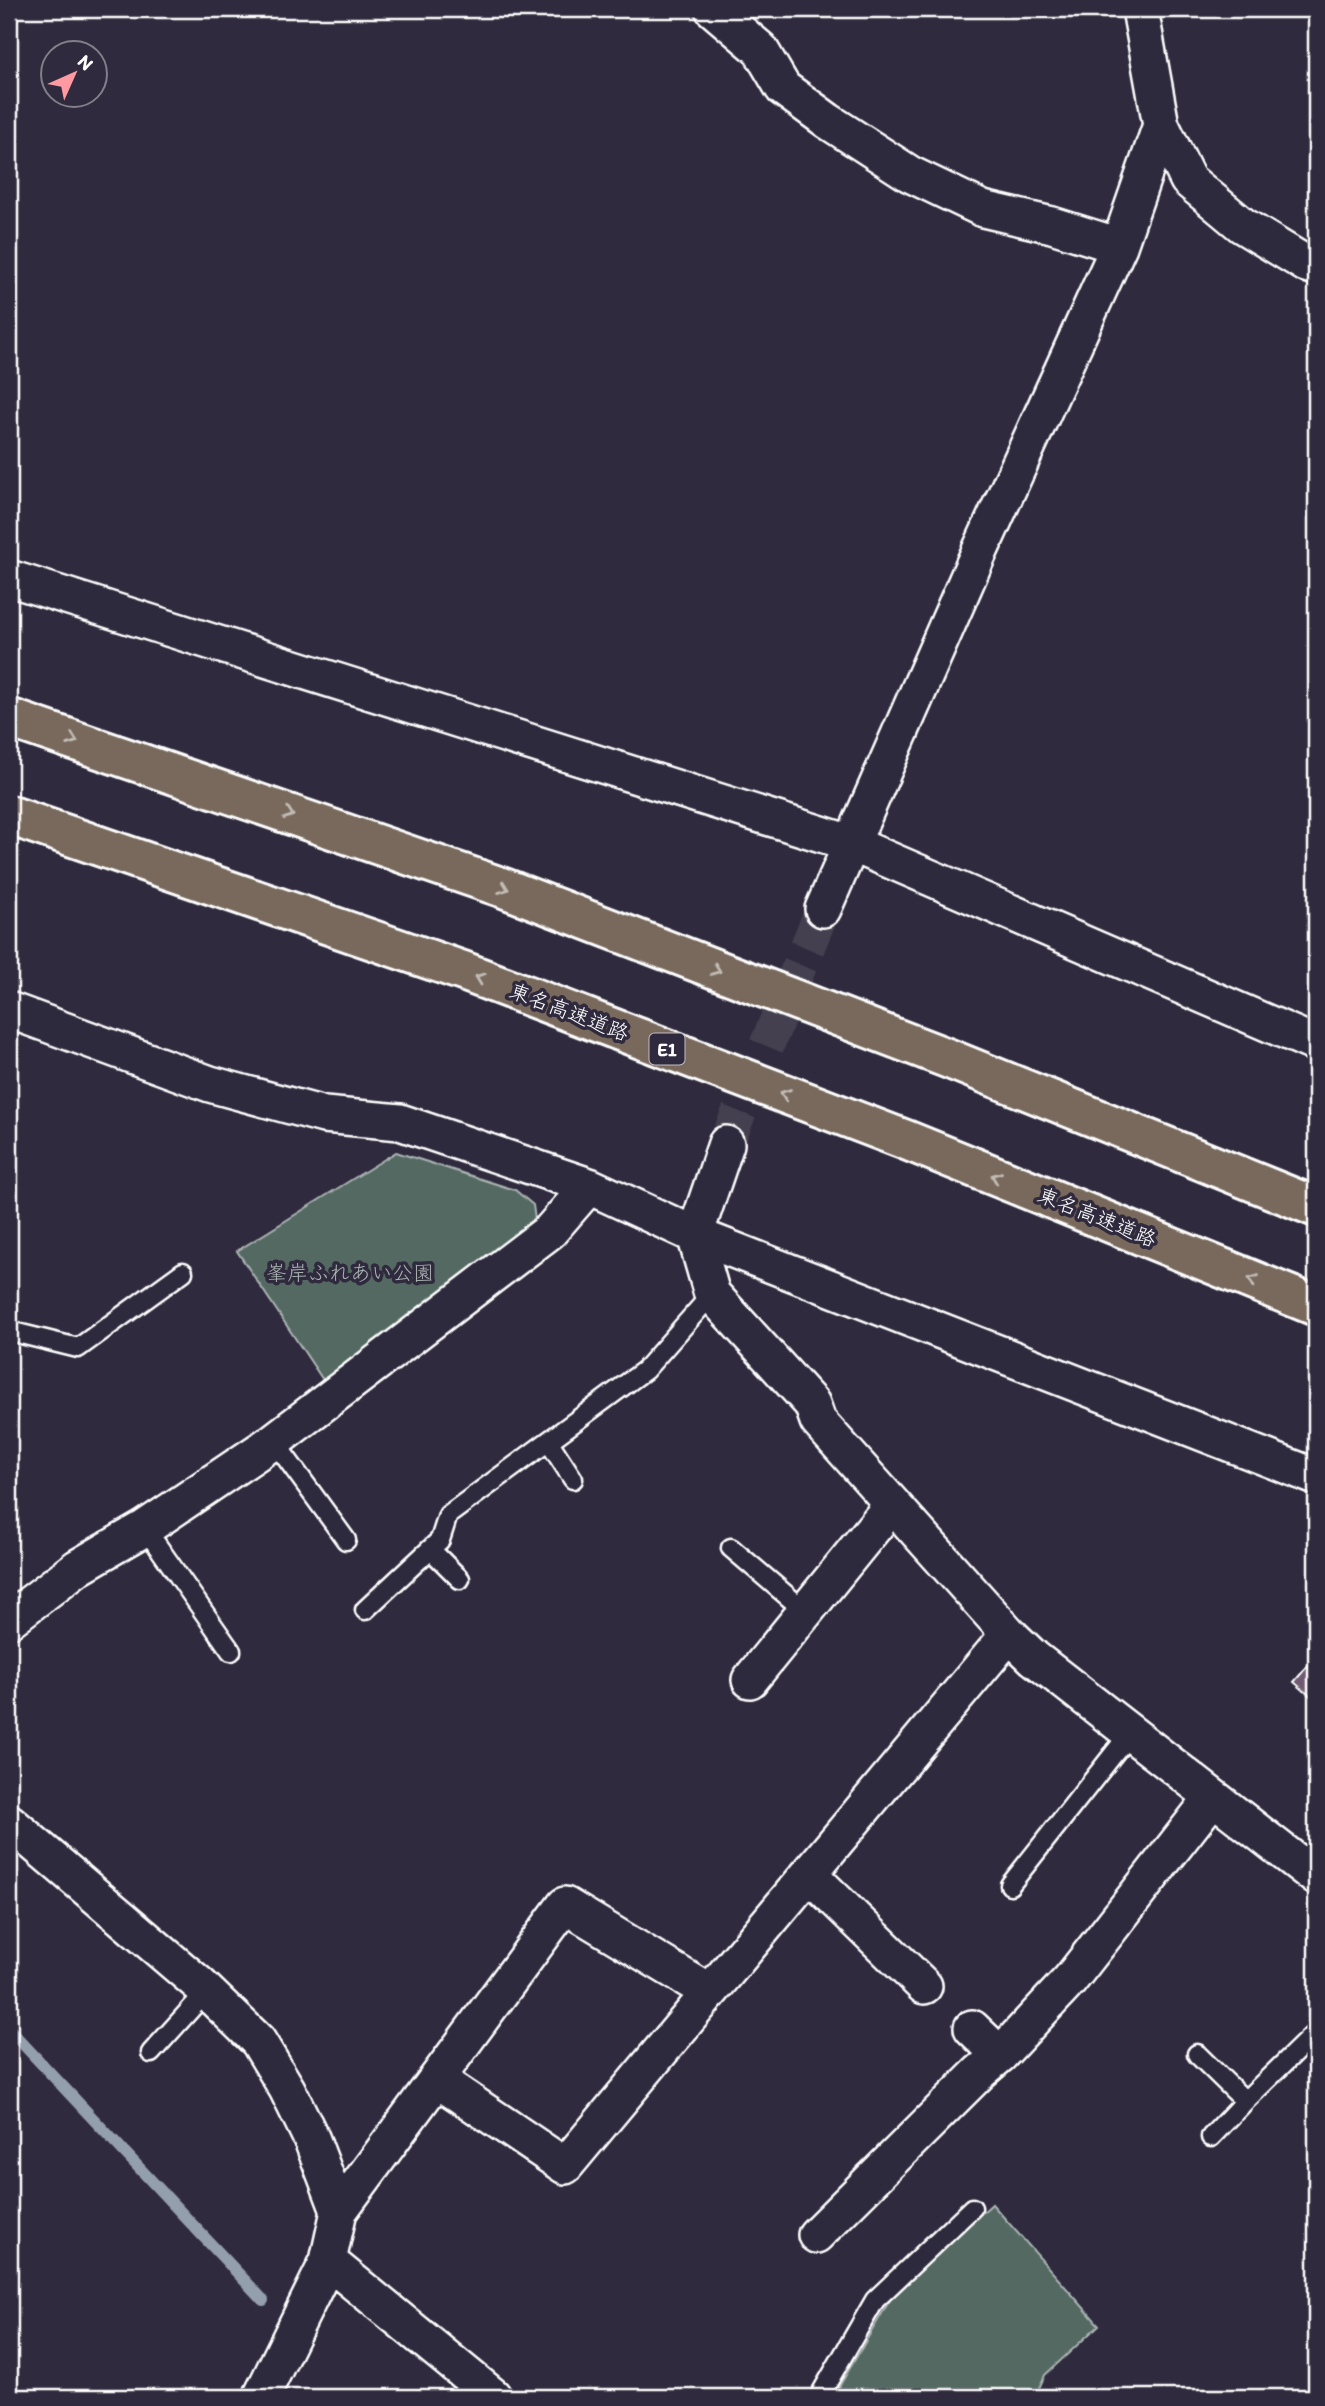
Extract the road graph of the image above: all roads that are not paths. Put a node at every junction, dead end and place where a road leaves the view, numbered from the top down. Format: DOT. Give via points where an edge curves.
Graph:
graph roads {
  1 [pos="713,9"];
  2 [pos="1140,9"];
  3 [pos="1161,125"];
  4 [pos="1119,246"];
  5 [pos="1316,267"];
  6 [pos="9,578"];
  7 [pos="9,718"];
  8 [pos="9,815"];
  9 [pos="850,842"];
  10 [pos="823,909"];
  11 [pos="9,1012"];
  12 [pos="1316,1044"];
  13 [pos="726,1144"];
  14 [pos="589,1186"];
  15 [pos="1316,1207"];
  16 [pos="695,1235"];
  17 [pos="183,1272"];
  18 [pos="712,1294"];
  19 [pos="1316,1306"];
  20 [pos="9,1331"];
  21 [pos="274,1441"];
  22 [pos="549,1442"];
  23 [pos="1316,1477"];
  24 [pos="573,1479"];
  25 [pos="892,1505"];
  26 [pos="145,1528"];
  27 [pos="346,1540"];
  28 [pos="731,1548"];
  29 [pos="430,1549"];
  30 [pos="460,1579"];
  31 [pos="365,1610"];
  32 [pos="805,1611"];
  33 [pos="9,1620"];
  34 [pos="1009,1634"];
  35 [pos="231,1651"];
  36 [pos="750,1680"];
  37 [pos="1131,1732"];
  38 [pos="1213,1797"];
  39 [pos="9,1822"];
  40 [pos="809,1874"];
  41 [pos="1316,1877"];
  42 [pos="1010,1885"];
  43 [pos="925,1986"];
  44 [pos="207,1991"];
  45 [pos="709,1992"];
  46 [pos="972,2028"];
  47 [pos="1316,2032"];
  48 [pos="151,2053"];
  49 [pos="1197,2054"];
  50 [pos="1000,2055"];
  51 [pos="438,2080"];
  52 [pos="1245,2101"];
  53 [pos="1211,2137"];
  54 [pos="972,2208"];
  55 [pos="339,2211"];
  56 [pos="816,2235"];
  57 [pos="328,2261"];
  58 [pos="493,2396"];
  59 [pos="261,2397"];
  60 [pos="819,2397"];
  1 -- 4 [label="street" via="760,49 783,88 910,174 983,209"];
  2 -- 3 [label="street"];
  3 -- 4 [label="street"];
  3 -- 5 [label="street" via="1188,180 1241,225"];
  4 -- 9 [label="street"];
  6 -- 9 [label="street"];
  7 -- 15 [label="highway, one-way" via="504,888 947,1058"];
  19 -- 8 [label="highway, 東名高速道路 / E1, one-way" via="893,1135 476,976"];
  9 -- 10 [label="street"];
  9 -- 12 [label="street"];
  11 -- 14 [label="street" via="210,1084 324,1115 400,1122"];
  13 -- 16 [label="street"];
  14 -- 16 [label="street"];
  14 -- 21 [label="street" via="550,1231"];
  16 -- 18 [label="street"];
  16 -- 23 [label="street"];
  17 -- 20 [label="lane" via="78,1348"];
  18 -- 22 [label="lane" via="645,1370"];
  18 -- 25 [label="street" via="812,1404 818,1421"];
  21 -- 26 [label="street"];
  21 -- 27 [label="lane"];
  22 -- 24 [label="lane"];
  22 -- 29 [label="lane" via="447,1515 440,1540"];
  25 -- 32 [label="street"];
  25 -- 34 [label="street"];
  26 -- 33 [label="street" via="78,1567"];
  26 -- 35 [label="lane"];
  28 -- 32 [label="lane"];
  29 -- 30 [label="lane"];
  29 -- 31 [label="lane"];
  32 -- 36 [label="street"];
  34 -- 37 [label="street"];
  34 -- 40 [label="street"];
  37 -- 38 [label="street"];
  37 -- 42 [label="lane"];
  38 -- 41 [label="street"];
  38 -- 50 [label="street" via="1070,1980"];
  39 -- 44 [label="street"];
  40 -- 43 [label="street"];
  40 -- 45 [label="street"];
  44 -- 48 [label="lane"];
  44 -- 55 [label="street" via="258,2041 281,2079 312,2140"];
  45 -- 51 [label="street" via="565,2166"];
  45 -- 51 [label="street" via="553,1897"];
  46 -- 50 [label="street"];
  47 -- 52 [label="lane"];
  49 -- 52 [label="lane"];
  50 -- 56 [label="street"];
  51 -- 55 [label="street"];
  52 -- 53 [label="lane"];
  54 -- 60 [label="lane" via="875,2300"];
  55 -- 57 [label="street"];
  57 -- 58 [label="street"];
  57 -- 59 [label="street"];
}
